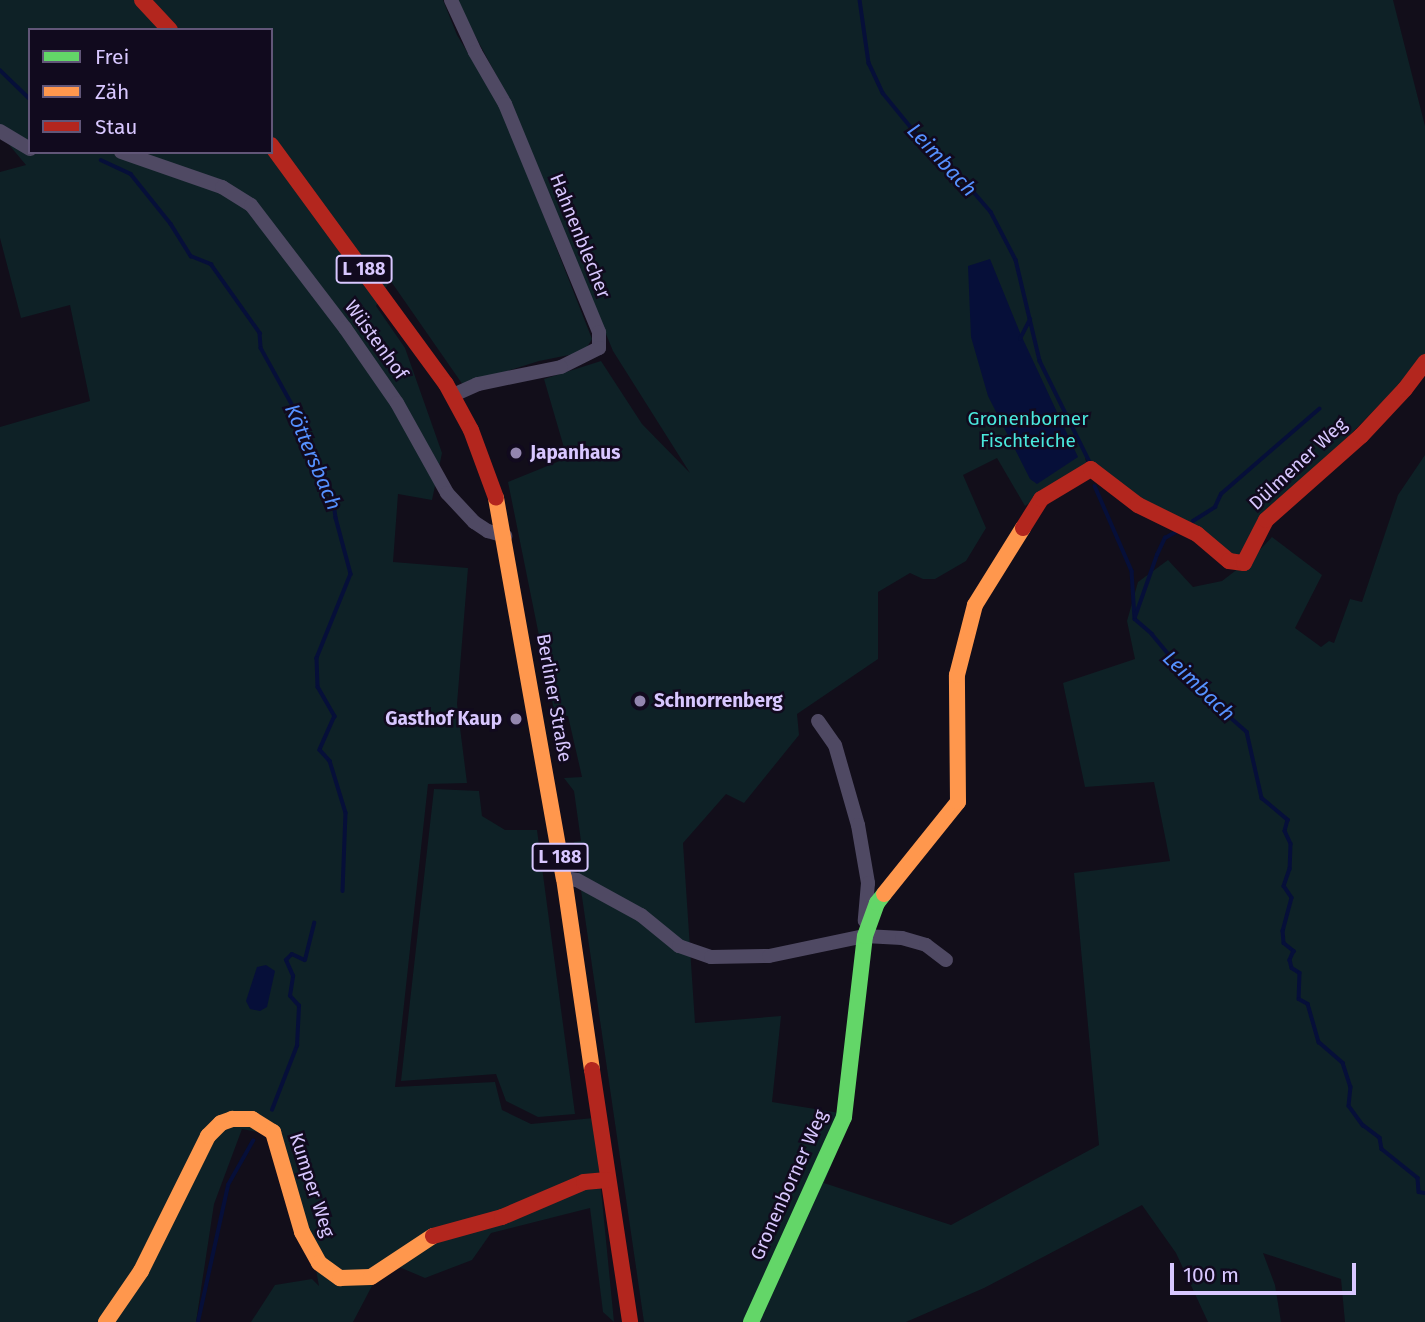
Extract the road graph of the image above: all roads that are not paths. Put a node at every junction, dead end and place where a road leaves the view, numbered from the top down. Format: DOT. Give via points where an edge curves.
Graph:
graph roads {
  1 [pos="142,0"];
  2 [pos="451,0"];
  3 [pos="168,28"];
  4 [pos="0,131"];
  5 [pos="28,148"];
  6 [pos="273,148"];
  7 [pos="127,154"];
  8 [pos="1425,362"];
  9 [pos="453,395"];
  10 [pos="1094,471"];
  11 [pos="505,536"];
  12 [pos="818,721"];
  13 [pos="564,878"];
  14 [pos="864,936"];
  15 [pos="946,960"];
  16 [pos="607,1180"];
  17 [pos="106,1322"];
  18 [pos="630,1322"];
  19 [pos="751,1322"];
  1 -- 3 [label="street"];
  2 -- 9 [label="street, Hahnenblecher" via="505,104 599,332 599,348 561,367 478,384"];
  4 -- 5 [label="street"];
  6 -- 9 [label="street, Berliner Straße / L 188"];
  7 -- 11 [label="street, Wüstenhof" via="222,187 251,205 397,403 447,493 474,522"];
  8 -- 10 [label="street, Dülmener Weg" via="1361,436 1266,520 1244,563 1229,561 1196,534 1138,505"];
  9 -- 11 [label="street, Berliner Straße / L 188" via="488,468"];
  10 -- 14 [label="street, Gronenborner Weg" via="1041,499 975,605 957,675 958,802 877,903"];
  11 -- 13 [label="street, Berliner Straße / L 188"];
  12 -- 14 [label="street, Gronenborner Weg" via="835,745 858,825 868,883"];
  13 -- 14 [label="street" via="641,915 679,946 711,957 769,956"];
  13 -- 16 [label="street, Berliner Straße / L 188"];
  14 -- 15 [label="street" via="926,945"];
  14 -- 19 [label="street, Gronenborner Weg" via="844,1117"];
  16 -- 17 [label="street, Kumper Weg" via="584,1182 502,1217 433,1236 371,1277 340,1278 319,1263 302,1232 273,1132 252,1119 232,1119 208,1136 141,1271"];
  16 -- 18 [label="street, Berliner Straße / L 188"];
}
